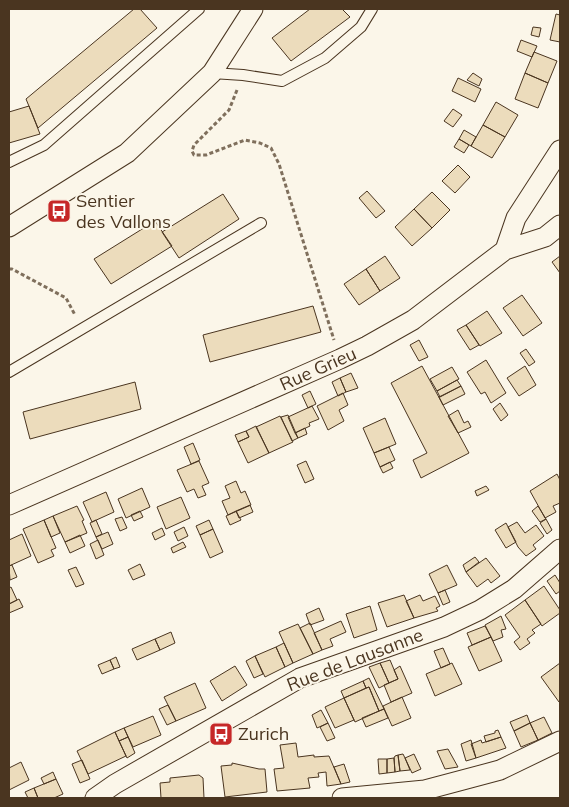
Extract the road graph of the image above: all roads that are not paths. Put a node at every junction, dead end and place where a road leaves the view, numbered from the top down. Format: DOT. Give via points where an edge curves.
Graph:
graph roads {
  1 [pos="199,9"];
  2 [pos="253,9"];
  3 [pos="372,9"];
  4 [pos="212,73"];
  5 [pos="560,150"];
  6 [pos="9,162"];
  7 [pos="261,223"];
  8 [pos="560,225"];
  9 [pos="9,227"];
  10 [pos="505,250"];
  11 [pos="9,372"];
  12 [pos="9,505"];
  13 [pos="560,549"];
  14 [pos="560,741"];
  15 [pos="95,798"];
  16 [pos="342,798"];
  1 -- 6 [label="lane" via="44,145"];
  2 -- 4 [label="street"];
  3 -- 4 [label="lane" via="360,27 325,58 282,81"];
  4 -- 9 [label="street" via="127,153"];
  5 -- 10 [label="street" via="516,218"];
  7 -- 11 [label="lane"];
  8 -- 10 [label="street" via="545,237"];
  10 -- 12 [label="street, Rue Grieu" via="413,320 367,346"];
  13 -- 15 [label="street, Rue de Lausanne" via="514,589 480,610 444,627 300,678"];
  14 -- 16 [label="street" via="500,770 425,790"];
}
